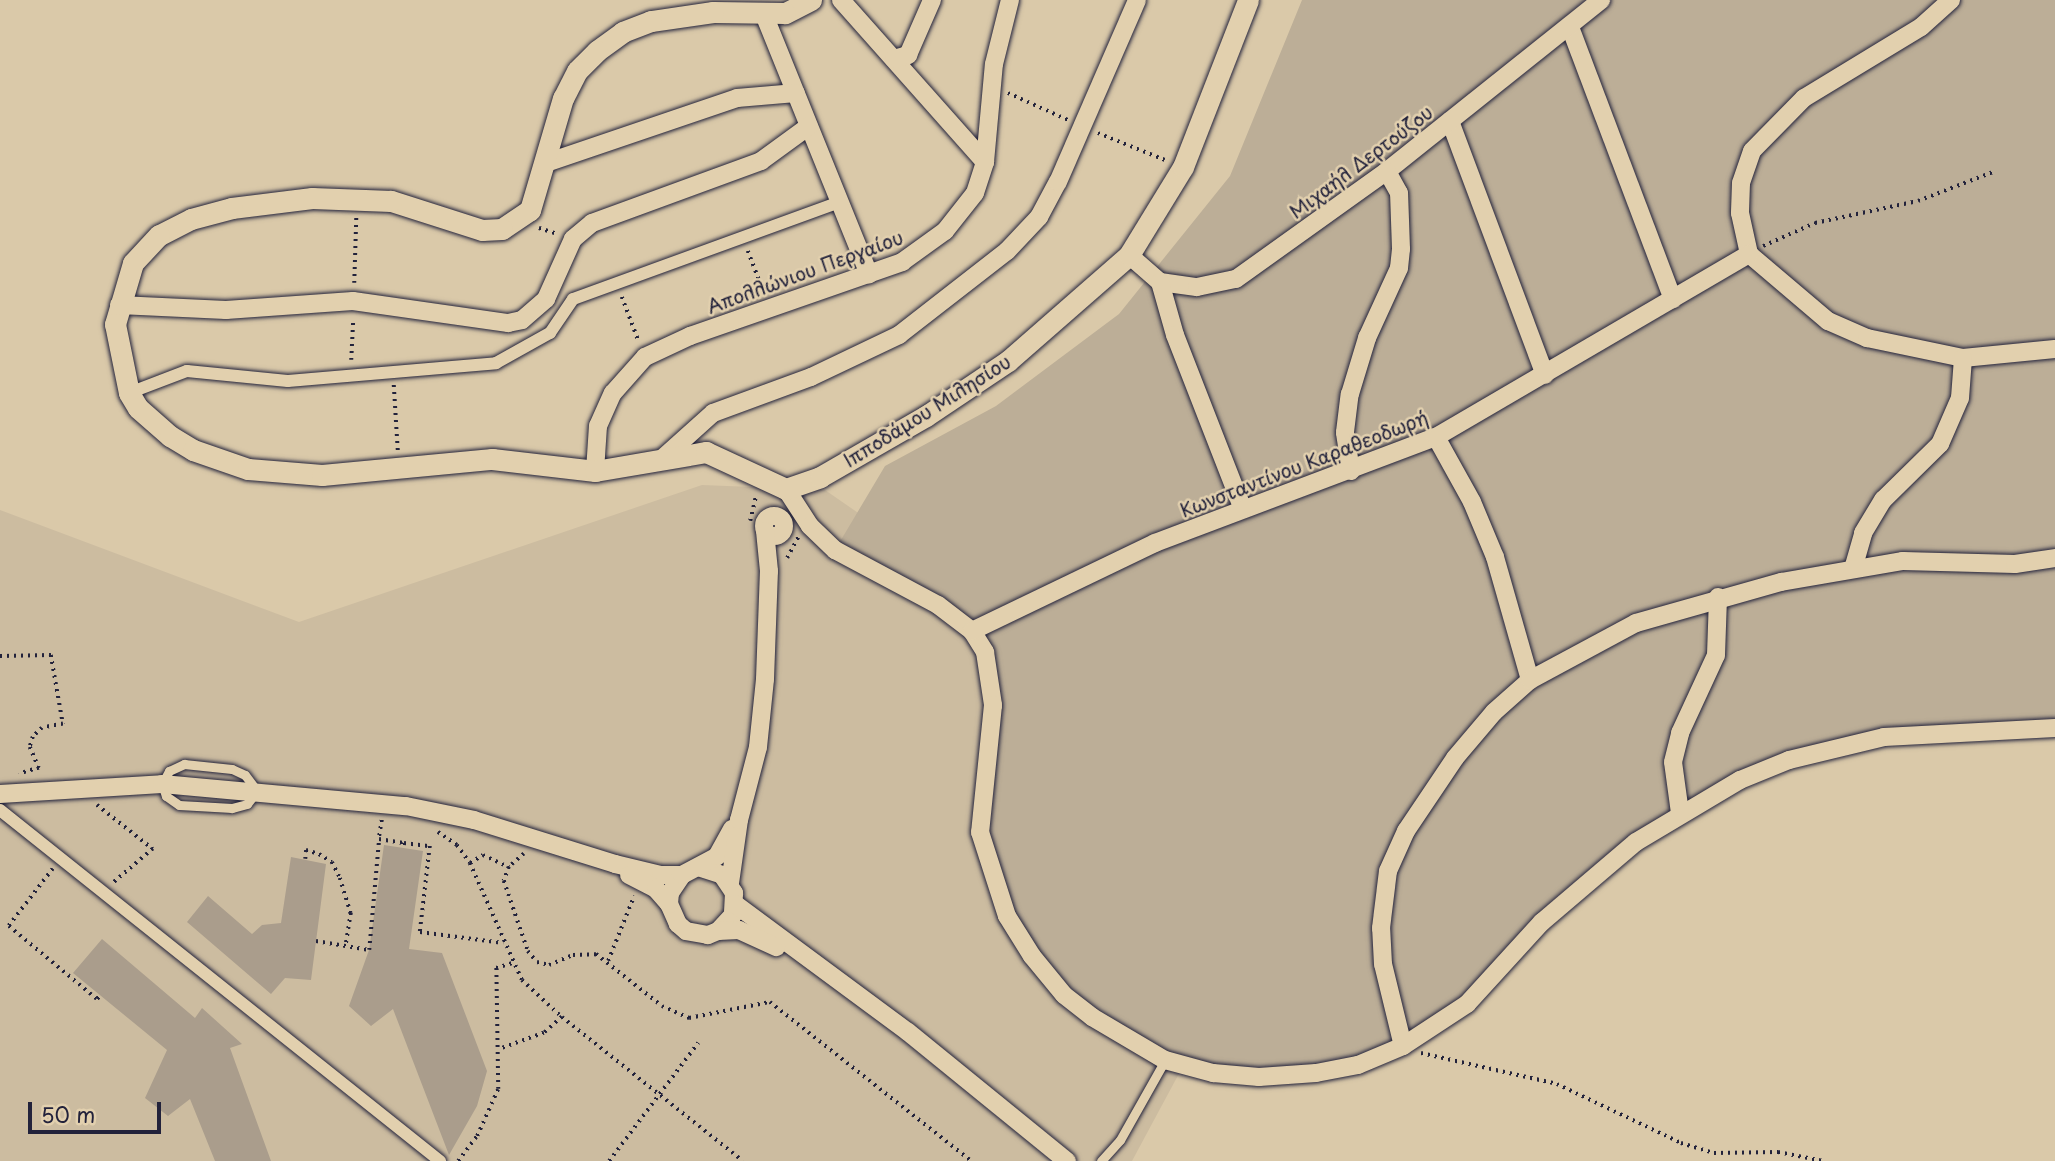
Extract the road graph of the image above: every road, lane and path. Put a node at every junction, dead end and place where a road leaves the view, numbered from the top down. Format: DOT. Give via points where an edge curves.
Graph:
graph roads {
  1 [pos="811,0"];
  2 [pos="841,0"];
  3 [pos="932,0"];
  4 [pos="1010,0"];
  5 [pos="1137,0"];
  6 [pos="1248,0"];
  7 [pos="1601,0"];
  8 [pos="1951,0"];
  9 [pos="859,8"];
  10 [pos="763,12"];
  11 [pos="1570,27"];
  12 [pos="894,59"];
  13 [pos="796,93"];
  14 [pos="1450,121"];
  15 [pos="809,126"];
  16 [pos="985,162"];
  17 [pos="546,163"];
  18 [pos="1387,171"];
  19 [pos="1993,172"];
  20 [pos="357,198"];
  21 [pos="840,202"];
  22 [pos="518,221"];
  23 [pos="743,238"];
  24 [pos="573,239"];
  25 [pos="1749,254"];
  26 [pos="1129,256"];
  27 [pos="869,274"];
  28 [pos="1160,282"];
  29 [pos="617,283"];
  30 [pos="1673,299"];
  31 [pos="354,301"];
  32 [pos="119,305"];
  33 [pos="770,308"];
  34 [pos="2055,349"];
  35 [pos="645,357"];
  36 [pos="1964,358"];
  37 [pos="394,375"];
  38 [pos="1545,375"];
  39 [pos="351,377"];
  40 [pos="129,393"];
  41 [pos="1436,437"];
  42 [pos="664,457"];
  43 [pos="398,467"];
  44 [pos="595,471"];
  45 [pos="1351,471"];
  46 [pos="761,481"];
  47 [pos="786,489"];
  48 [pos="1243,509"];
  49 [pos="770,528"];
  50 [pos="2055,558"];
  51 [pos="1853,569"];
  52 [pos="1718,597"];
  53 [pos="972,631"];
  54 [pos="0,656"];
  55 [pos="1530,680"];
  56 [pos="2055,728"];
  57 [pos="9,777"];
  58 [pos="0,794"];
  59 [pos="90,799"];
  60 [pos="0,810"];
  61 [pos="1680,813"];
  62 [pos="370,817"];
  63 [pos="382,819"];
  64 [pos="394,820"];
  65 [pos="738,820"];
  66 [pos="428,828"];
  67 [pos="379,839"];
  68 [pos="404,843"];
  69 [pos="404,848"];
  70 [pos="534,853"];
  71 [pos="61,859"];
  72 [pos="304,859"];
  73 [pos="470,863"];
  74 [pos="615,864"];
  75 [pos="509,867"];
  76 [pos="701,868"];
  77 [pos="682,875"];
  78 [pos="639,879"];
  79 [pos="730,883"];
  80 [pos="103,892"];
  81 [pos="669,904"];
  82 [pos="735,904"];
  83 [pos="718,931"];
  84 [pos="316,941"];
  85 [pos="503,943"];
  86 [pos="346,946"];
  87 [pos="803,956"];
  88 [pos="608,961"];
  89 [pos="512,963"];
  90 [pos="100,995"];
  91 [pos="562,1017"];
  92 [pos="698,1043"];
  93 [pos="1403,1046"];
  94 [pos="500,1049"];
  95 [pos="1165,1060"];
  96 [pos="657,1093"];
  97 [pos="440,1161"];
  98 [pos="458,1161"];
  99 [pos="609,1161"];
  100 [pos="743,1161"];
  101 [pos="971,1161"];
  102 [pos="1067,1161"];
  103 [pos="1101,1161"];
  104 [pos="1823,1161"];
  1 -- 10 [label="street" via="785,13"];
  2 -- 9 [label="street"];
  3 -- 12 [label="street" via="908,55"];
  4 -- 16 [label="street, Απολλώνιου Περγαίου" via="998,44"];
  5 -- 42 [label="street" via="1058,182 1039,217 1007,251 899,335 811,377 713,413"];
  6 -- 26 [label="street, Ιπποδάμου Μιλησίου" via="1183,167"];
  7 -- 11 [label="street, Μιχαήλ Δερτούζου"];
  8 -- 25 [label="street" via="1921,27 1804,98 1758,142 1741,183 1740,212"];
  9 -- 12 [label="street"];
  10 -- 13 [label="street"];
  10 -- 17 [label="street" via="681,15 623,32 578,71 554,125"];
  11 -- 14 [label="street, Μιχαήλ Δερτούζου"];
  11 -- 30 [label="street"];
  12 -- 16 [label="street"];
  13 -- 15 [label="street"];
  13 -- 17 [label="street" via="737,98"];
  14 -- 18 [label="street, Μιχαήλ Δερτούζου"];
  14 -- 38 [label="street"];
  15 -- 21 [label="street"];
  15 -- 24 [label="street" via="761,162 592,223"];
  16 -- 27 [label="street, Απολλώνιου Περγαίου" via="975,192 945,231 919,253"];
  17 -- 22 [label="street" via="530,210"];
  18 -- 28 [label="street, Μιχαήλ Δερτούζου" via="1236,279 1197,287"];
  18 -- 45 [label="street" via="1399,193 1399,268 1367,338 1350,394 1345,432"];
  19 -- 25 [label="path" via="1917,201 1785,233"];
  20 -- 22 [label="street" via="391,201 482,230 502,229"];
  20 -- 31 [label="path"];
  20 -- 32 [label="street" via="270,201 191,219 146,247 133,263"];
  21 -- 23 [label="street"];
  21 -- 27 [label="street"];
  22 -- 24 [label="path"];
  23 -- 29 [label="street"];
  23 -- 33 [label="path"];
  24 -- 31 [label="street" via="546,299 522,320 508,323"];
  25 -- 30 [label="street, Κωνσταντίνου Καραθεοδωρή"];
  25 -- 36 [label="street" via="1828,321 1888,344"];
  26 -- 28 [label="street"];
  26 -- 47 [label="street, Ιπποδάμου Μιλησίου" via="1046,331 968,389 820,477"];
  27 -- 33 [label="street, Απολλώνιου Περγαίου"];
  28 -- 48 [label="street" via="1175,335"];
  29 -- 35 [label="path"];
  29 -- 37 [label="street" via="573,299 550,333 520,354 467,369"];
  30 -- 38 [label="street, Κωνσταντίνου Καραθεοδωρή"];
  31 -- 32 [label="street" via="226,310"];
  31 -- 39 [label="path"];
  32 -- 40 [label="street" via="117,351"];
  33 -- 35 [label="street, Απολλώνιου Περγαίου"];
  34 -- 36 [label="street"];
  35 -- 44 [label="street, Απολλώνιου Περγαίου" via="624,377 602,417"];
  36 -- 51 [label="street" via="1960,398 1940,444 1883,500 1863,533"];
  37 -- 39 [label="street"];
  37 -- 43 [label="path"];
  38 -- 41 [label="street, Κωνσταντίνου Καραθεοδωρή"];
  39 -- 40 [label="street" via="288,381 187,371"];
  40 -- 43 [label="street" via="138,408 170,436 193,450 248,469 322,475"];
  41 -- 45 [label="street, Κωνσταντίνου Καραθεοδωρή"];
  41 -- 55 [label="street" via="1472,502 1495,557"];
  42 -- 44 [label="street"];
  42 -- 46 [label="street" via="706,452 745,466"];
  43 -- 44 [label="street" via="492,459"];
  45 -- 48 [label="street, Κωνσταντίνου Καραθεοδωρή"];
  46 -- 47 [label="street"];
  46 -- 49 [label="path" via="751,508"];
  47 -- 49 [label="street"];
  47 -- 53 [label="street" via="810,526 835,550 939,605"];
  48 -- 53 [label="street, Κωνσταντίνου Καραθεοδωρή" via="1101,566"];
  49 -- 65 [label="street" via="758,747"];
  50 -- 51 [label="street" via="2015,564 1903,561"];
  51 -- 52 [label="street"];
  52 -- 55 [label="street" via="1636,623"];
  52 -- 61 [label="street" via="1716,655 1680,733 1673,762"];
  53 -- 95 [label="street" via="992,675 981,832 1007,916 1064,995"];
  54 -- 57 [label="path" via="51,655 63,724 42,728 33,737 30,747 39,768"];
  55 -- 93 [label="street" via="1494,712 1455,758 1406,831 1388,871 1381,928 1383,964"];
  56 -- 61 [label="street" via="1884,737 1836,746 1740,780"];
  58 -- 74 [label="street" via="162,784 406,806 487,824"];
  59 -- 80 [label="path" via="153,849"];
  60 -- 71 [label="street"];
  61 -- 93 [label="street" via="1585,882 1467,1004"];
  62 -- 63 [label="path"];
  63 -- 64 [label="path"];
  63 -- 67 [label="path"];
  65 -- 76 [label="street" via="717,856"];
  65 -- 79 [label="street"];
  66 -- 73 [label="path" via="457,845"];
  67 -- 68 [label="path"];
  67 -- 86 [label="path" via="369,950"];
  68 -- 69 [label="path"];
  68 -- 85 [label="path" via="430,846 419,932"];
  70 -- 75 [label="path" via="527,852"];
  71 -- 80 [label="street"];
  71 -- 90 [label="path" via="9,926 97,999"];
  72 -- 86 [label="path" via="306,850 319,854 332,862 340,878 351,913"];
  73 -- 75 [label="path" via="483,855"];
  73 -- 85 [label="path"];
  74 -- 77 [label="street"];
  74 -- 78 [label="street"];
  75 -- 88 [label="path" via="506,894 528,951 537,962 549,965 587,952"];
  76 -- 77 [label="street"];
  76 -- 79 [label="street"];
  77 -- 81 [label="street"];
  78 -- 81 [label="street"];
  78 -- 88 [label="path"];
  79 -- 82 [label="street"];
  80 -- 97 [label="street"];
  81 -- 83 [label="street" via="686,931"];
  82 -- 83 [label="street" via="733,915"];
  82 -- 87 [label="street"];
  83 -- 87 [label="street" via="739,930"];
  84 -- 86 [label="path"];
  85 -- 89 [label="path"];
  87 -- 102 [label="street" via="908,1032"];
  88 -- 101 [label="path" via="676,1016 689,1018 770,1002"];
  89 -- 91 [label="path" via="522,980"];
  89 -- 94 [label="path" via="496,968"];
  91 -- 94 [label="path" via="544,1033"];
  91 -- 96 [label="path"];
  92 -- 96 [label="path"];
  93 -- 95 [label="street" via="1358,1066 1288,1076 1213,1073"];
  93 -- 104 [label="path" via="1427,1056 1557,1084 1681,1143 1714,1153 1777,1152"];
  94 -- 98 [label="path" via="498,1089 477,1136"];
  95 -- 103 [label="lane" via="1121,1140"];
  96 -- 99 [label="path"];
  96 -- 100 [label="path"];
}
